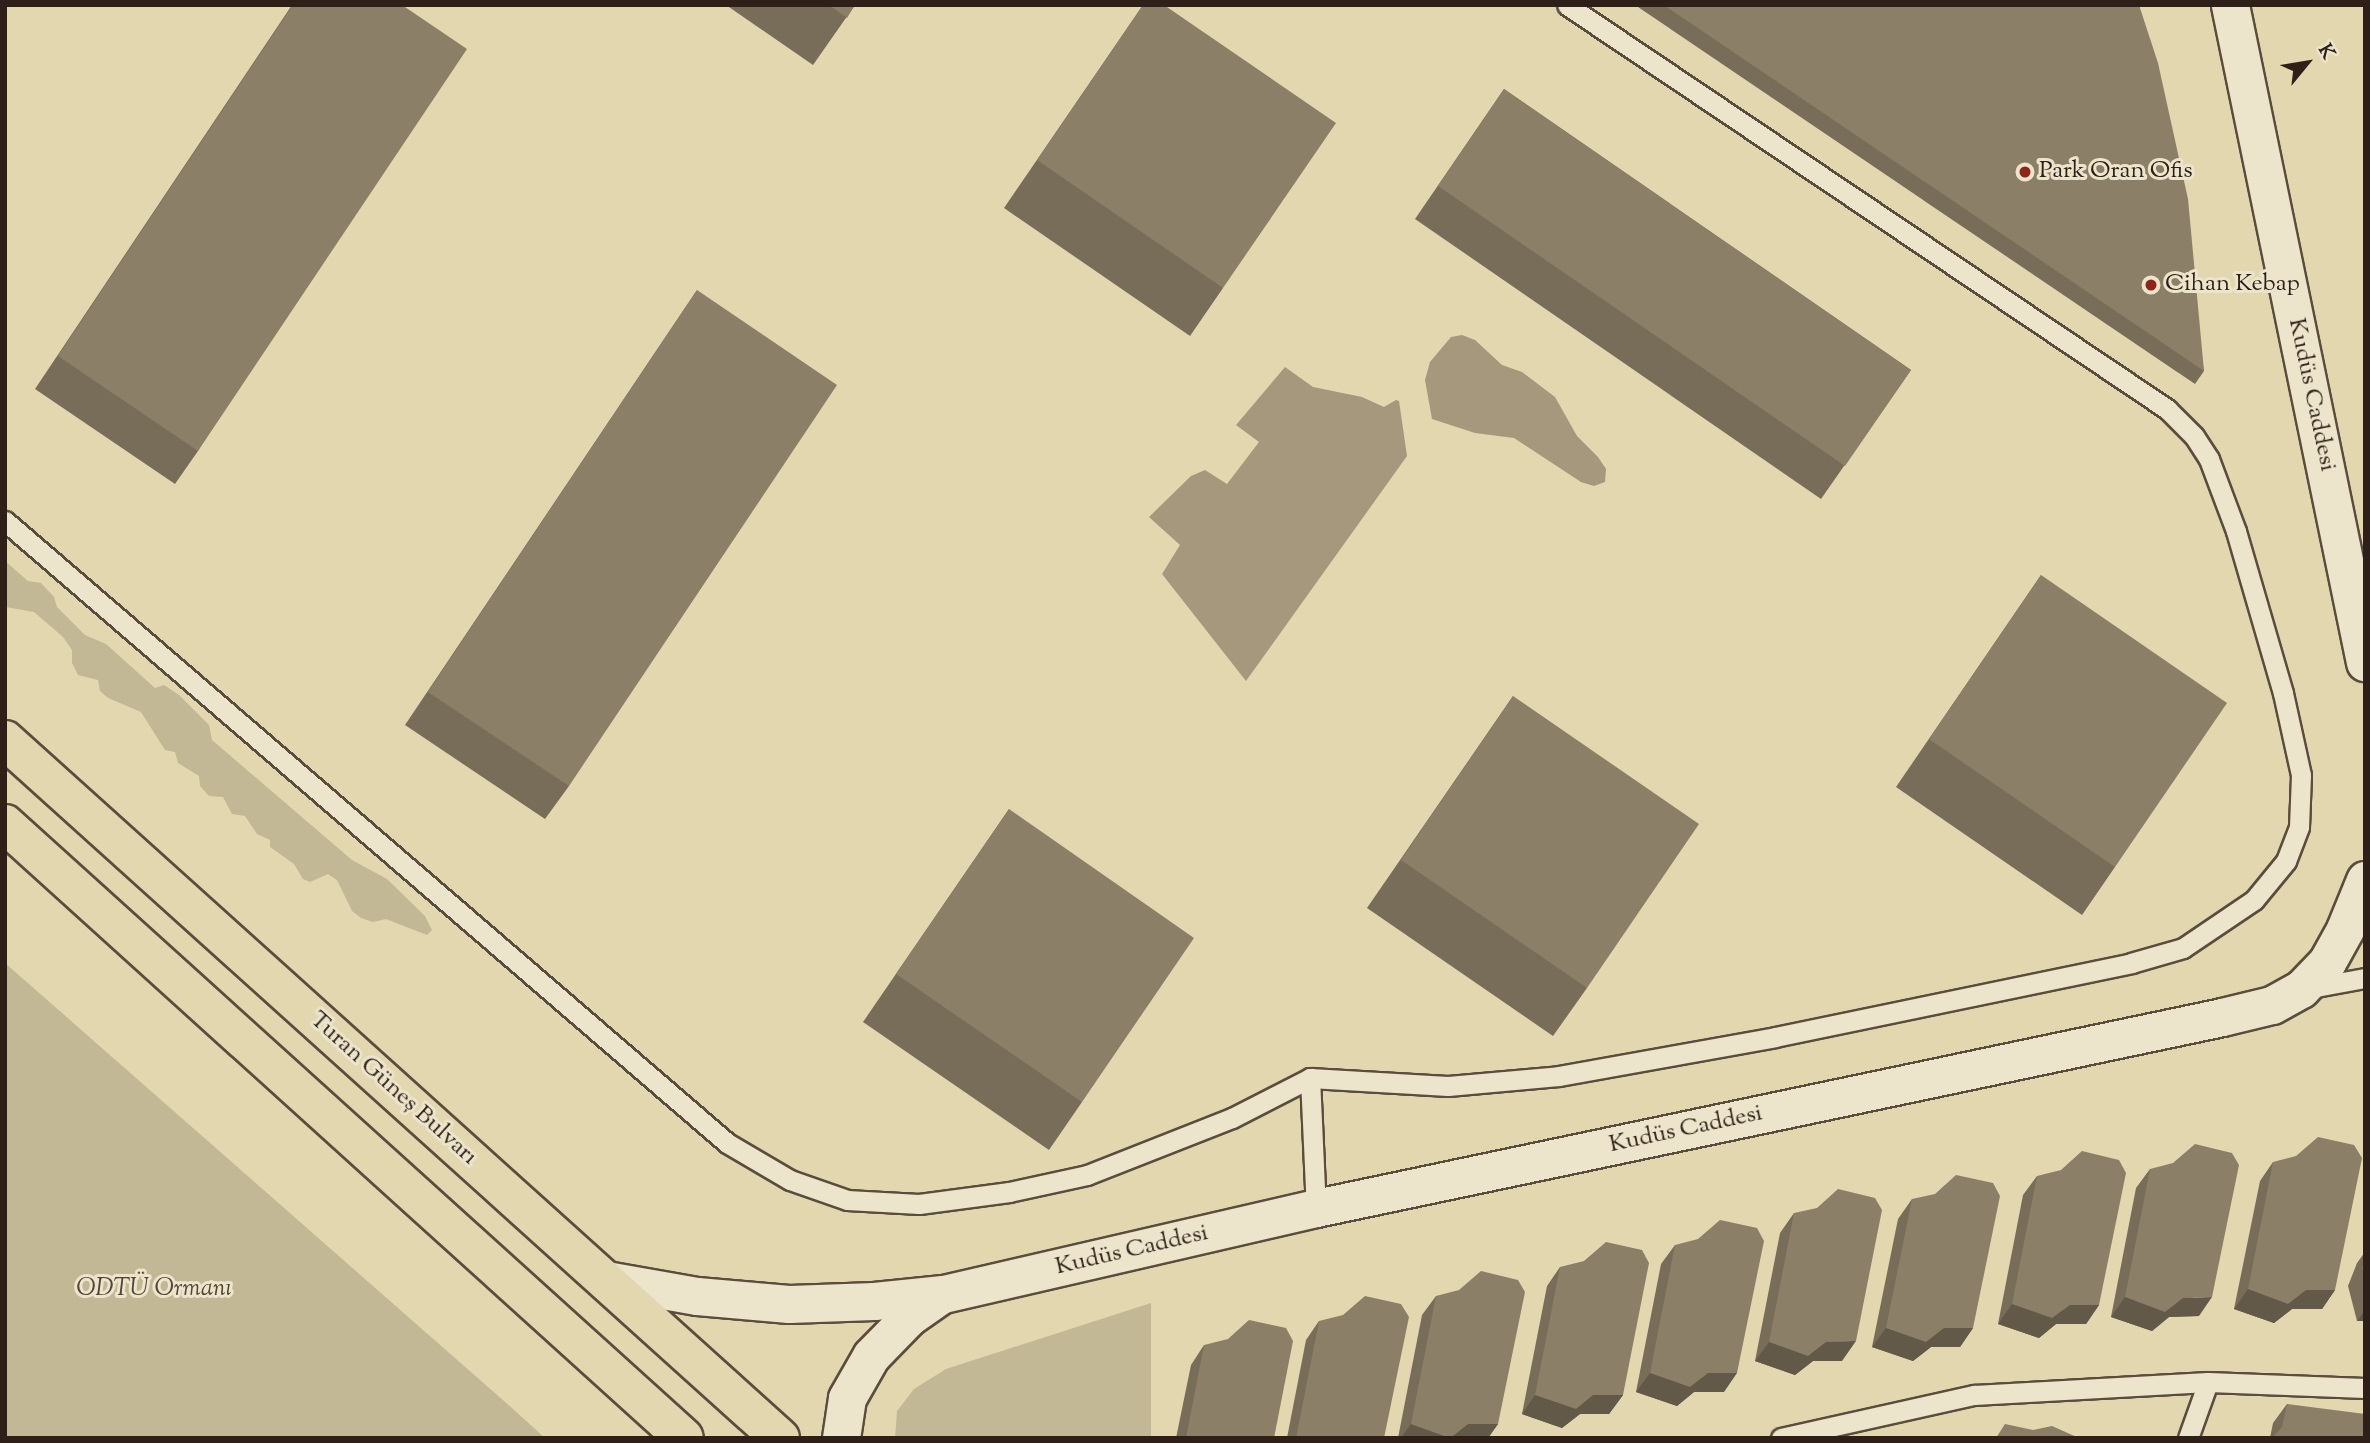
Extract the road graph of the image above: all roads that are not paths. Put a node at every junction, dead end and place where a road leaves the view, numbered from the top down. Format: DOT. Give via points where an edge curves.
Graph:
graph roads {
  1 [pos="1567,5"];
  2 [pos="2230,5"];
  3 [pos="5,521"];
  4 [pos="2365,662"];
  5 [pos="5,740"];
  6 [pos="5,824"];
  7 [pos="2365,880"];
  8 [pos="2365,978"];
  9 [pos="2301,989"];
  10 [pos="1310,1078"];
  11 [pos="1316,1208"];
  12 [pos="606,1280"];
  13 [pos="943,1294"];
  14 [pos="2208,1382"];
  15 [pos="2365,1388"];
  16 [pos="684,1438"];
  17 [pos="780,1438"];
  18 [pos="841,1438"];
  19 [pos="1781,1438"];
  20 [pos="2188,1438"];
  1 -- 10 [label="lane" via="2167,409 2194,436 2209,459 2236,531 2267,635 2299,763 2299,827 2286,861 2253,900 2183,947 2132,963 1559,1076 1448,1086"];
  2 -- 4 [label="street, Kudüs Caddesi"];
  3 -- 10 [label="lane" via="727,1143 790,1180 847,1200 919,1204 1009,1192 1087,1175 1161,1148"];
  5 -- 12 [label="main road, Turan Güneş Bulvarı"];
  6 -- 16 [label="main road"];
  7 -- 9 [label="street, Kudüs Caddesi" via="2327,961"];
  8 -- 9 [label="lane"];
  9 -- 11 [label="street, Kudüs Caddesi" via="2272,1005 2222,1017"];
  10 -- 11 [label="lane"];
  11 -- 13 [label="street, Kudüs Caddesi"];
  12 -- 13 [label="street, Kudüs Caddesi" via="683,1294 789,1304"];
  12 -- 17 [label="main road, Turan Güneş Bulvarı"];
  13 -- 18 [label="street, Kudüs Caddesi" via="909,1317 872,1356 847,1398"];
  14 -- 15 [label="lane"];
  14 -- 19 [label="lane" via="1974,1395"];
  14 -- 20 [label="lane"];
}
